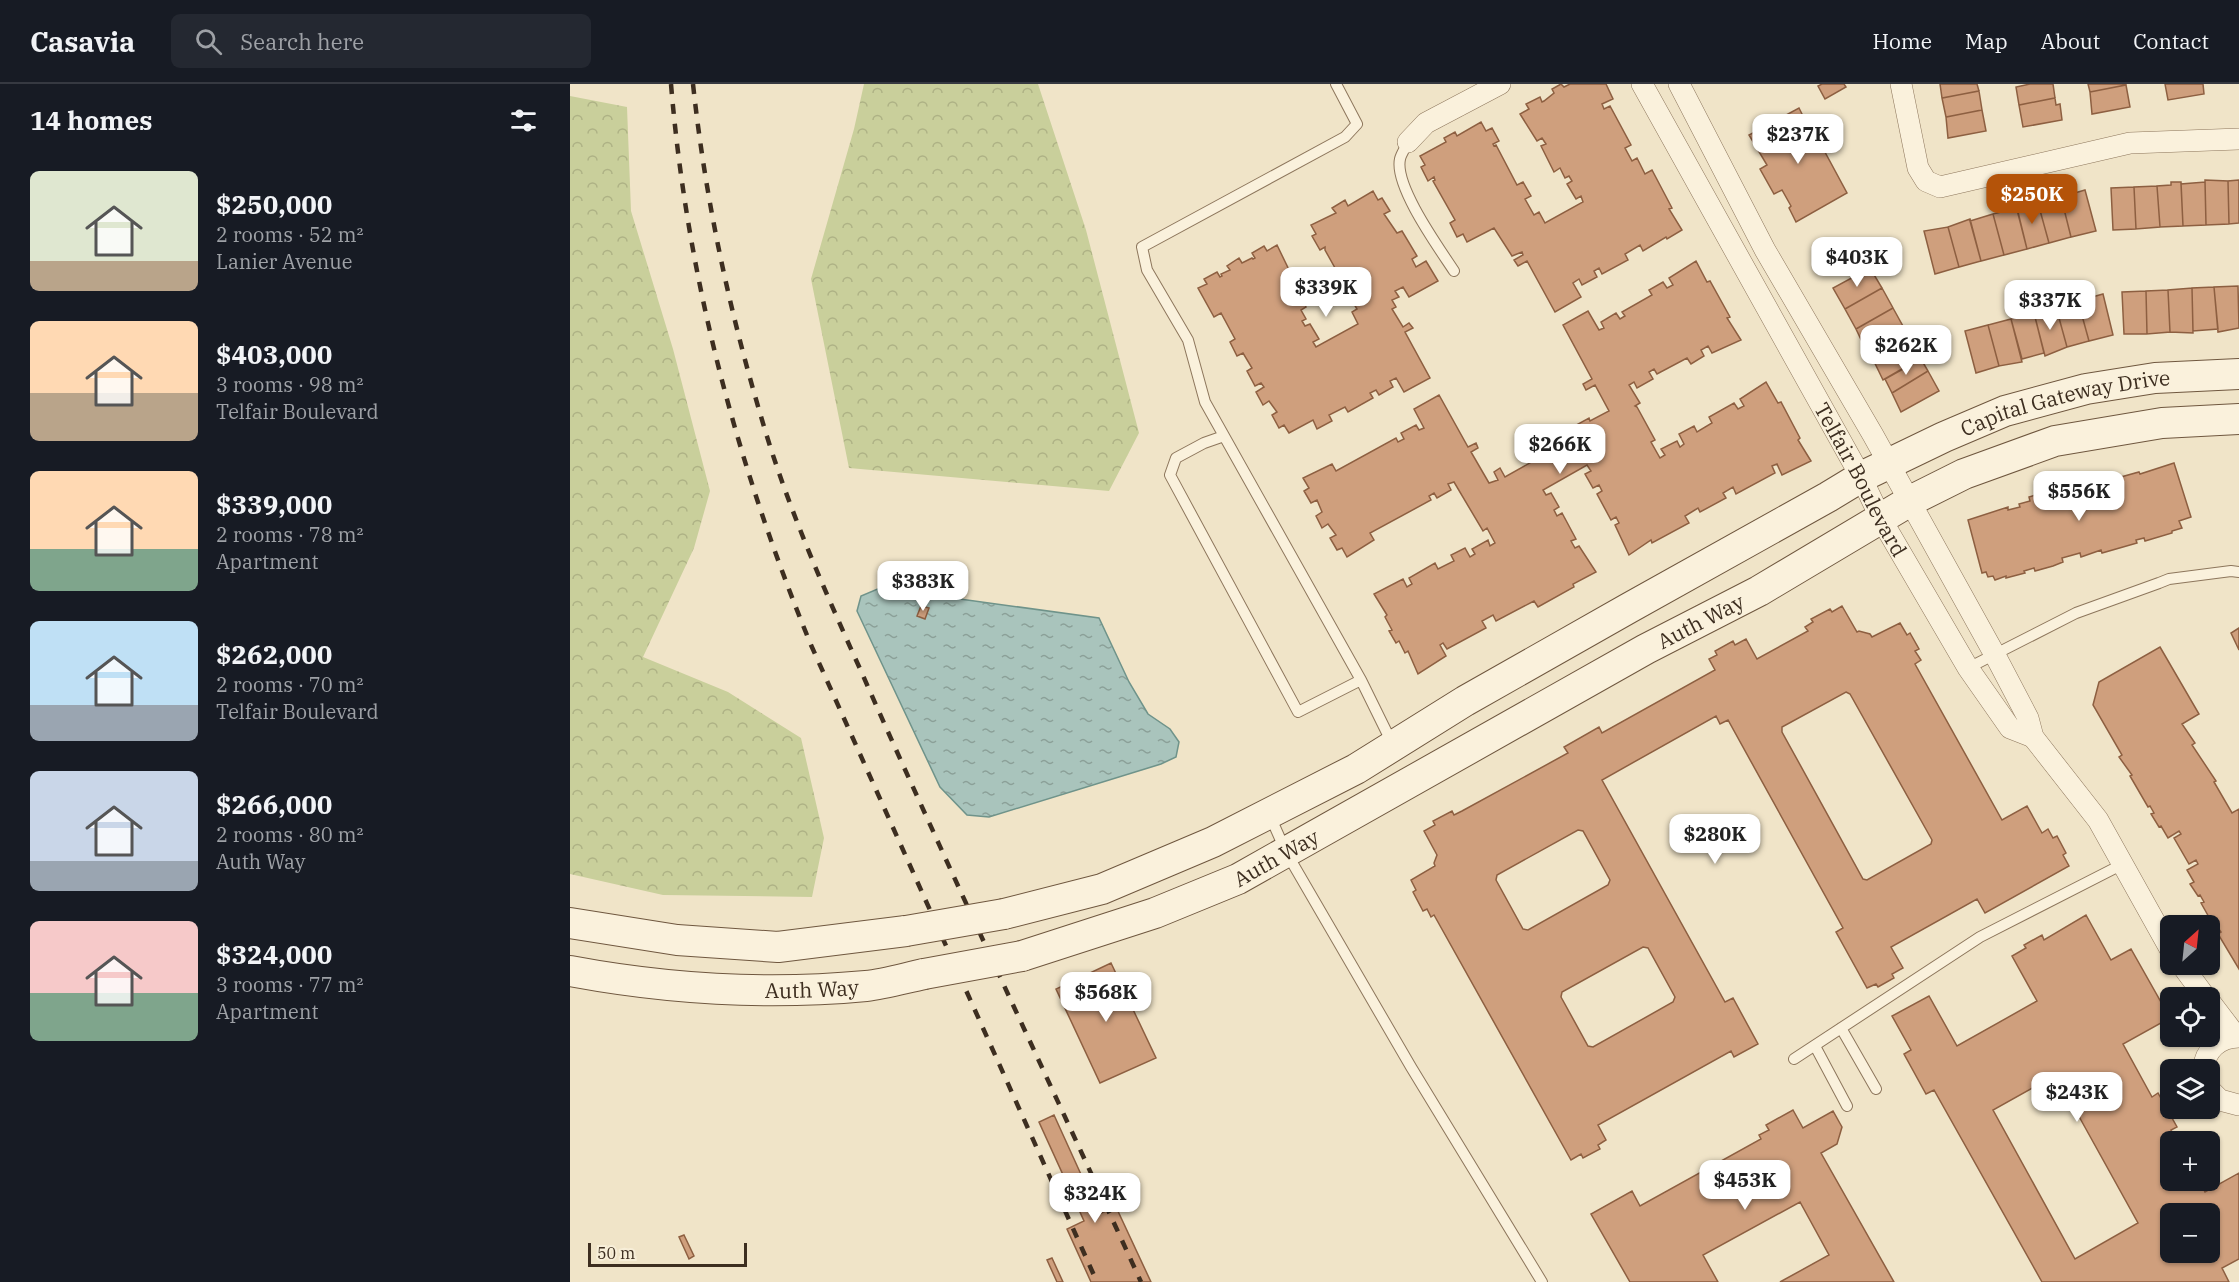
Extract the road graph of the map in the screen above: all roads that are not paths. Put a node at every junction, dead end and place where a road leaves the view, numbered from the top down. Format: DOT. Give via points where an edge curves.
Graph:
graph roads {
  1 [pos="1336,84"];
  2 [pos="1500,84"];
  3 [pos="1642,84"];
  4 [pos="1679,84"];
  5 [pos="1901,84"];
  6 [pos="2239,139"];
  7 [pos="1408,142"];
  8 [pos="1733,186"];
  9 [pos="1708,202"];
  10 [pos="1454,271"];
  11 [pos="2239,374"];
  12 [pos="2239,419"];
  13 [pos="1224,436"];
  14 [pos="1894,462"];
  15 [pos="1861,477"];
  16 [pos="1910,501"];
  17 [pos="1881,519"];
  18 [pos="2239,572"];
  19 [pos="1995,655"];
  20 [pos="1968,668"];
  21 [pos="1361,680"];
  22 [pos="2033,737"];
  23 [pos="1393,746"];
  24 [pos="1269,813"];
  25 [pos="1287,852"];
  26 [pos="2123,864"];
  27 [pos="570,923"];
  28 [pos="2160,931"];
  29 [pos="570,971"];
  30 [pos="2188,975"];
  31 [pos="2197,987"];
  32 [pos="2220,1015"];
  33 [pos="1841,1028"];
  34 [pos="2237,1036"];
  35 [pos="1815,1046"];
  36 [pos="2205,1053"];
  37 [pos="1794,1059"];
  38 [pos="1876,1089"];
  39 [pos="2220,1100"];
  40 [pos="2239,1105"];
  41 [pos="1847,1106"];
  42 [pos="1542,1282"];
  1 -- 13 [label="lane" via="1358,124 1345,137 1142,247 1147,270 1188,340 1205,402"];
  2 -- 7 [label="street" via="1425,123"];
  3 -- 9 [label="street, Telfair Boulevard"];
  4 -- 8 [label="street, Telfair Boulevard"];
  5 -- 6 [label="street" via="1918,168 1926,181 1940,187 2130,143"];
  7 -- 10 [label="lane" via="1399,160 1404,186"];
  8 -- 9 [label="street"];
  8 -- 14 [label="street, Telfair Boulevard" via="1765,250"];
  9 -- 15 [label="street, Telfair Boulevard"];
  11 -- 14 [label="street, Capital Gateway Drive" via="2155,378 2086,389 2005,411"];
  12 -- 16 [label="street, Capital Gateway Drive" via="2162,423 2055,441 1964,474"];
  13 -- 21 [label="lane"];
  13 -- 21 [label="lane" via="1176,458 1170,475 1298,712"];
  14 -- 15 [label="street, Auth Way"];
  14 -- 16 [label="street, Telfair Boulevard"];
  15 -- 17 [label="street, Telfair Boulevard"];
  15 -- 23 [label="street, Auth Way" via="1465,701"];
  16 -- 17 [label="street, Auth Way"];
  16 -- 19 [label="street, Telfair Boulevard"];
  17 -- 20 [label="street, Telfair Boulevard"];
  17 -- 25 [label="street, Auth Way" via="1759,591 1646,649"];
  18 -- 19 [label="lane" via="2159,583 2076,613"];
  19 -- 20 [label="lane"];
  19 -- 22 [label="street, Telfair Boulevard" via="2028,718"];
  20 -- 22 [label="street, Telfair Boulevard" via="2010,729"];
  21 -- 23 [label="lane"];
  22 -- 26 [label="street, Telfair Boulevard" via="2098,820"];
  23 -- 24 [label="street, Auth Way"];
  24 -- 25 [label="lane"];
  24 -- 27 [label="street, Auth Way, bridge" via="1213,842 1102,889 1005,914 906,931 778,947 677,940"];
  25 -- 29 [label="street, Auth Way, bridge" via="1238,879 1155,913 1022,956 868,986 749,989 663,984"];
  25 -- 42 [label="lane" via="1411,1068"];
  26 -- 28 [label="street, Telfair Boulevard"];
  26 -- 33 [label="lane" via="1980,937"];
  30 -- 31 [label="street"];
  32 -- 34 [label="street"];
  33 -- 35 [label="lane"];
  33 -- 38 [label="lane"];
  34 -- 36 [label="street" via="2220,1041"];
  35 -- 37 [label="lane"];
  35 -- 41 [label="lane"];
  39 -- 40 [label="street"];
}
